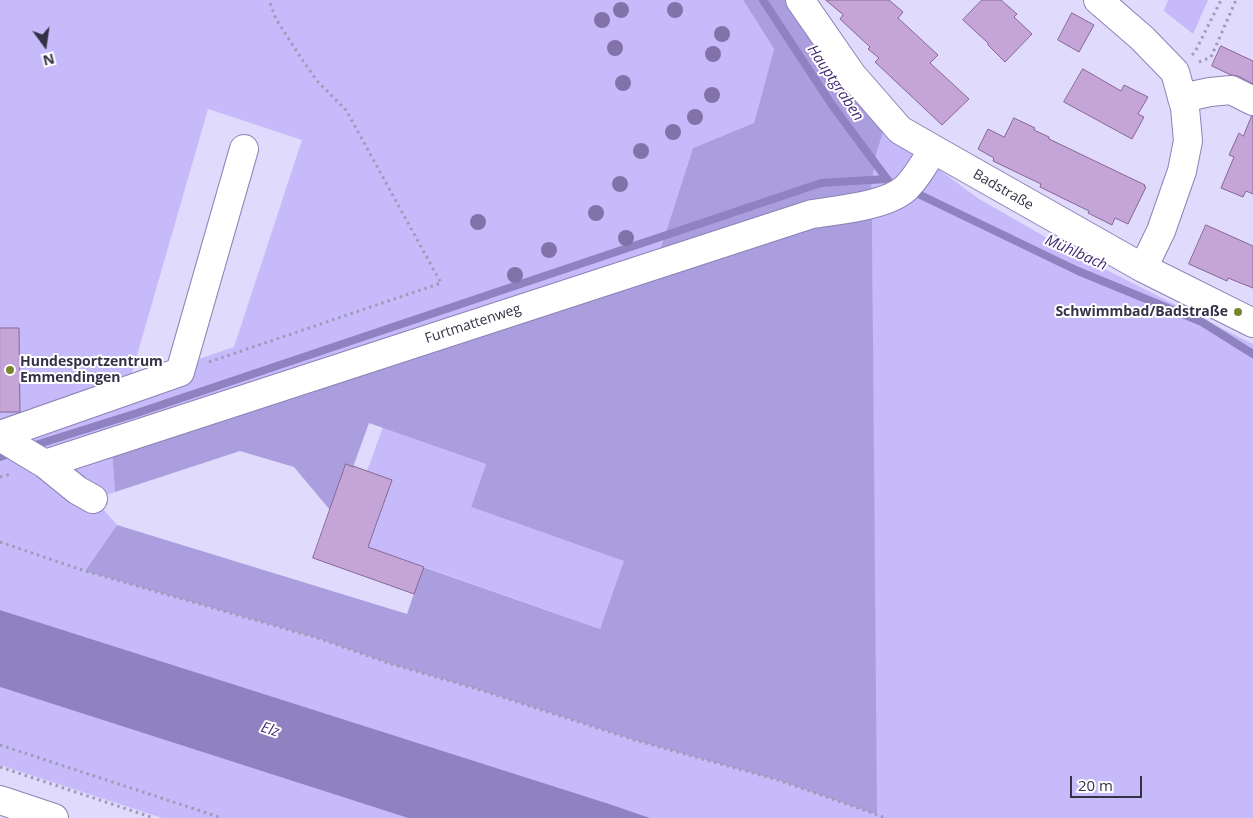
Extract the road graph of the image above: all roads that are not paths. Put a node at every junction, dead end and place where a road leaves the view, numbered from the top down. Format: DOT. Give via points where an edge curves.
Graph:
graph roads {
  1 [pos="800,0"];
  2 [pos="1098,0"];
  3 [pos="1182,98"];
  4 [pos="1253,101"];
  5 [pos="244,149"];
  6 [pos="928,158"];
  7 [pos="1143,268"];
  8 [pos="1253,323"];
  9 [pos="2,438"];
  10 [pos="38,460"];
  11 [pos="93,499"];
  12 [pos="0,800"];
  13 [pos="54,818"];
  1 -- 6 [label="street, Badstraße" via="852,75"];
  2 -- 3 [label="street" via="1175,72"];
  3 -- 4 [label="street" via="1231,90"];
  3 -- 7 [label="street" via="1188,142 1182,171 1161,231"];
  5 -- 9 [label="street" via="180,372"];
  6 -- 7 [label="street, Badstraße"];
  6 -- 10 [label="street, Furtmattenweg" via="905,189 893,197 812,214"];
  7 -- 8 [label="street, Badstraße"];
  9 -- 10 [label="street"];
  10 -- 11 [label="street"];
  12 -- 13 [label="street"];
}
